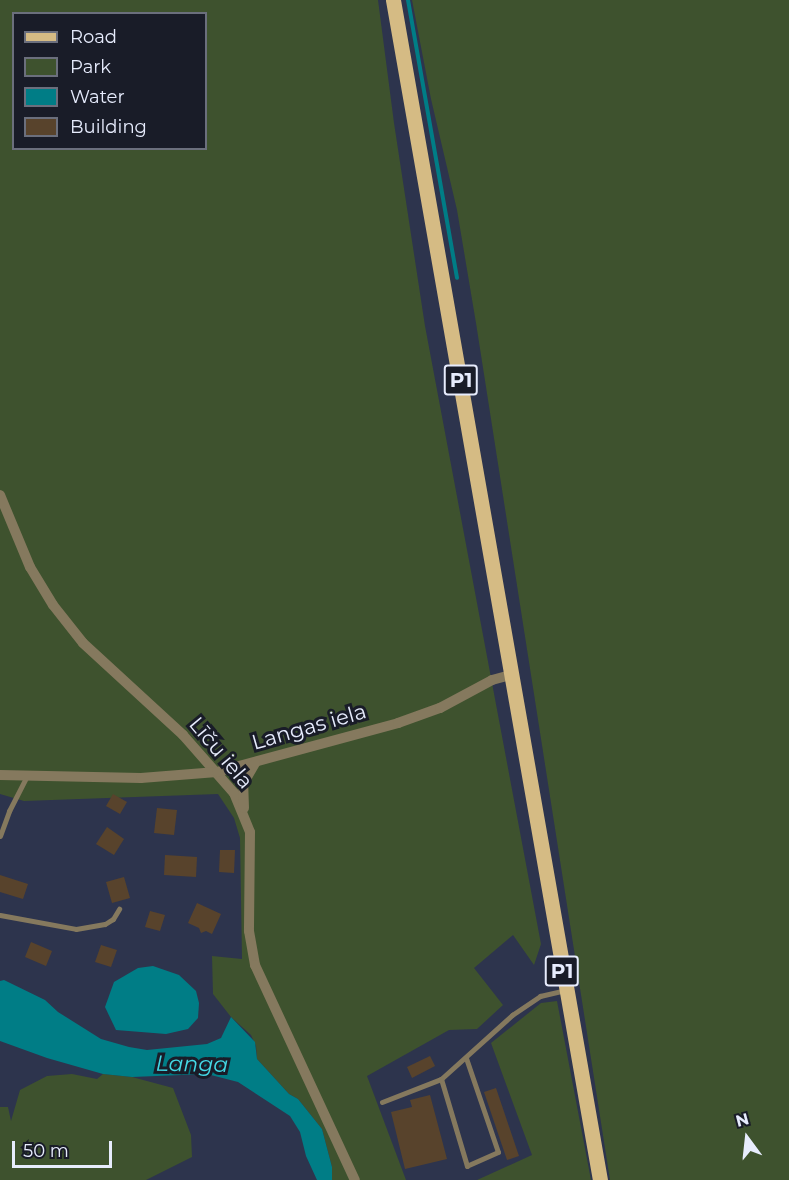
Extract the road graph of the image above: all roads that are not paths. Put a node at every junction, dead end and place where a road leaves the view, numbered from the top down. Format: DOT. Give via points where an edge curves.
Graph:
graph roads {
  1 [pos="393,0"];
  2 [pos="0,495"];
  3 [pos="511,675"];
  4 [pos="255,763"];
  5 [pos="217,772"];
  6 [pos="0,776"];
  7 [pos="26,778"];
  8 [pos="244,813"];
  9 [pos="0,836"];
  10 [pos="119,909"];
  11 [pos="0,915"];
  12 [pos="565,990"];
  13 [pos="466,1058"];
  14 [pos="441,1079"];
  15 [pos="382,1102"];
  16 [pos="356,1180"];
  17 [pos="600,1180"];
  1 -- 3 [label="main road, P1"];
  2 -- 5 [label="street, Līču iela" via="30,567 53,605 83,643 183,735"];
  3 -- 4 [label="street, Langas iela" via="408,719"];
  3 -- 12 [label="main road, P1"];
  4 -- 5 [label="street, Langas iela"];
  4 -- 8 [label="street" via="243,784"];
  5 -- 7 [label="street, Langas iela" via="141,778"];
  5 -- 8 [label="street, Līču iela"];
  6 -- 7 [label="street, Langas iela"];
  7 -- 9 [label="lane"];
  8 -- 16 [label="street, Līču iela" via="252,850 250,950"];
  10 -- 11 [label="lane" via="105,924 76,929"];
  12 -- 13 [label="lane" via="540,996 512,1015"];
  12 -- 17 [label="main road, P1"];
  13 -- 14 [label="lane"];
  13 -- 14 [label="lane" via="498,1152 467,1166"];
  14 -- 15 [label="lane"];
}
